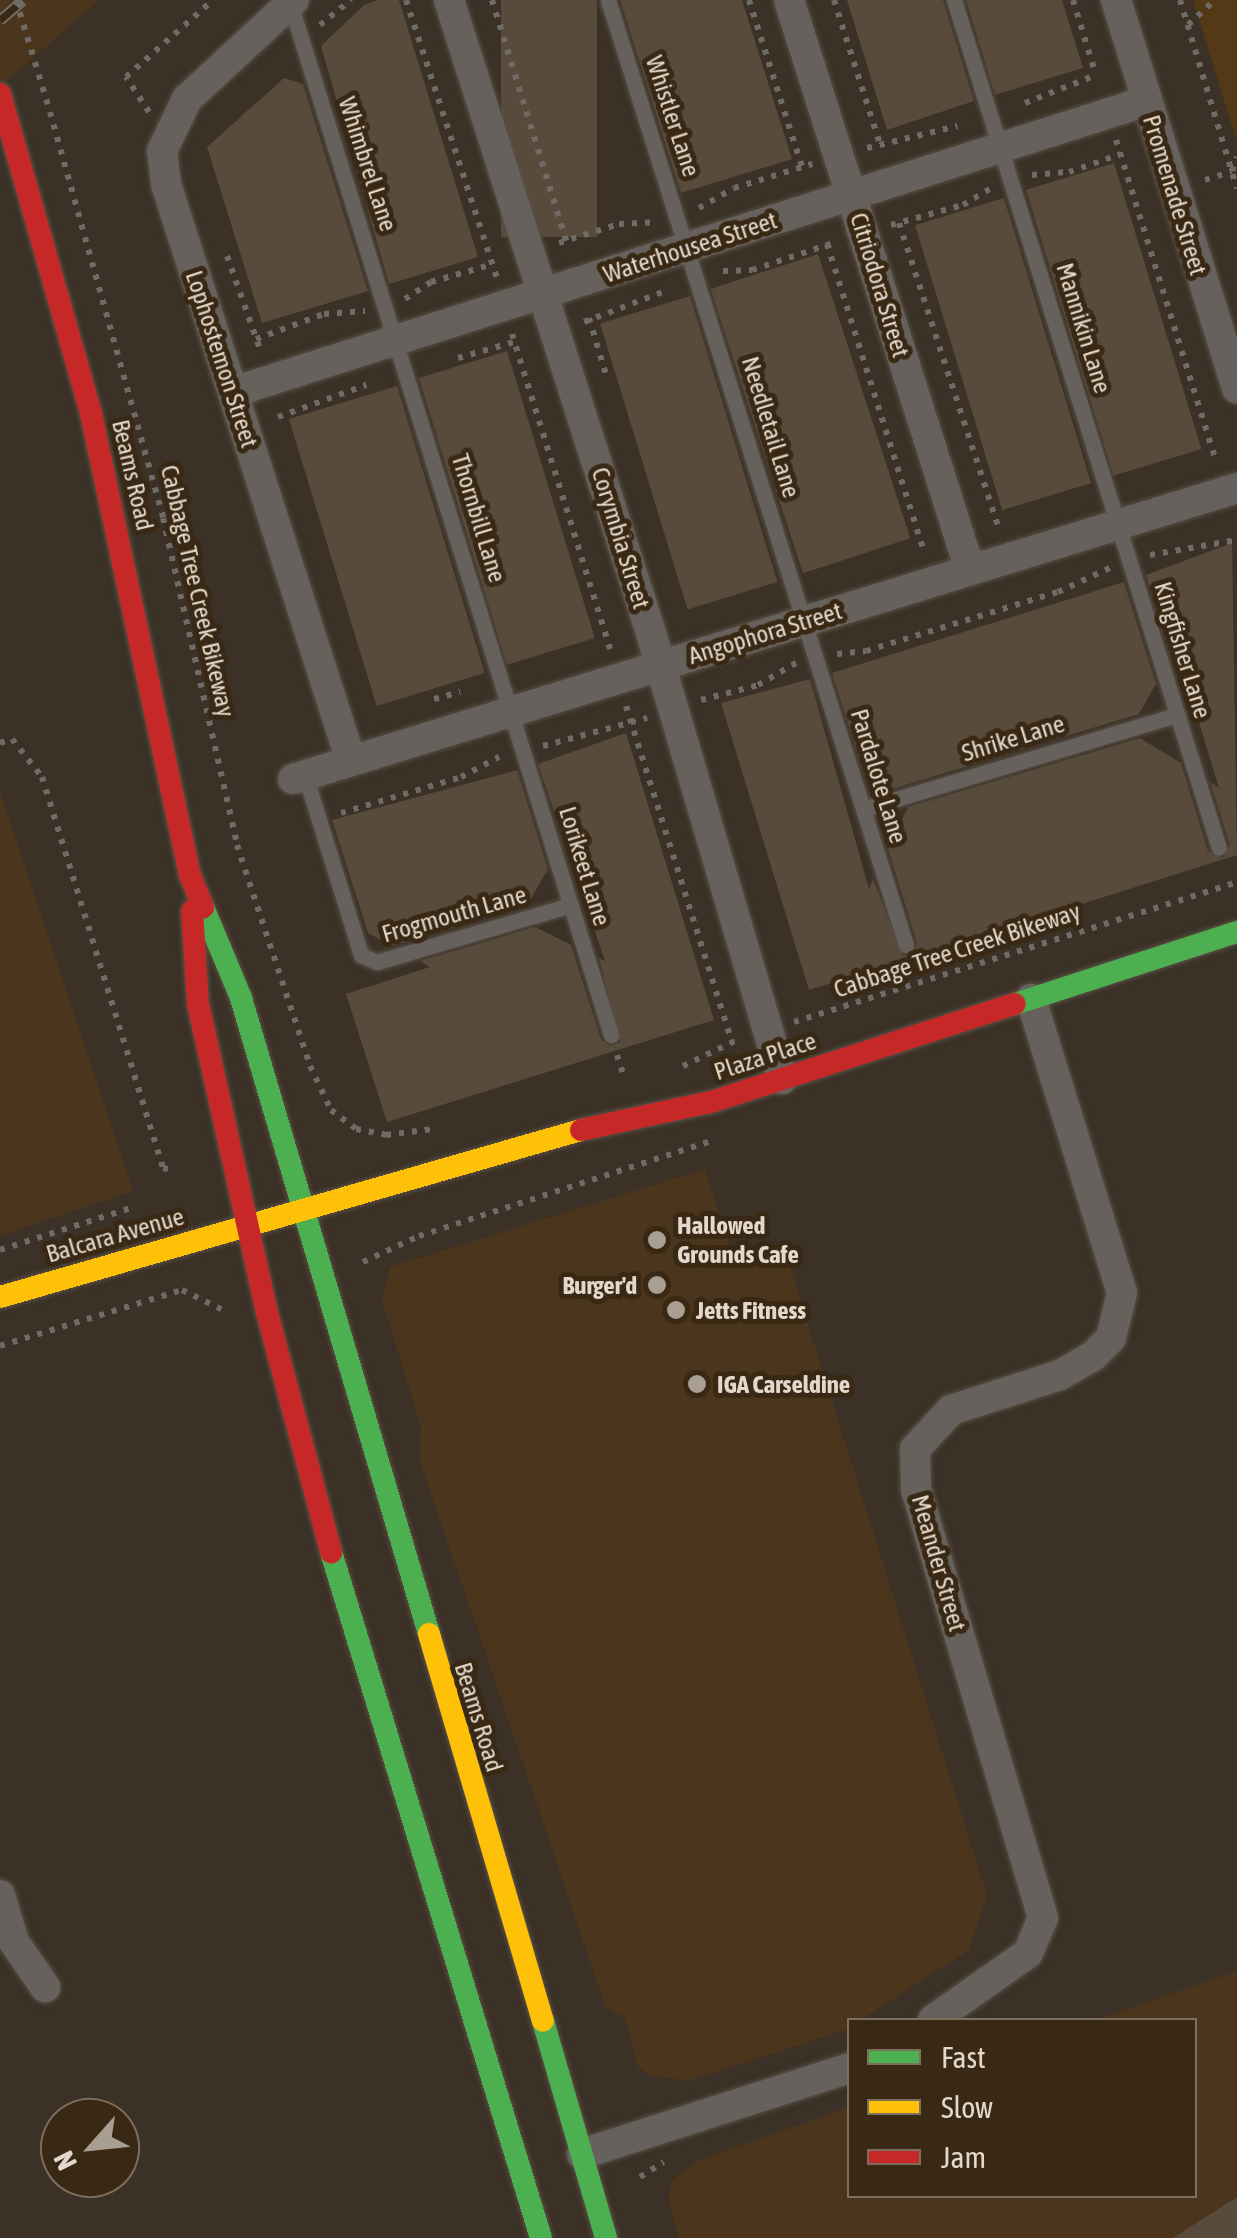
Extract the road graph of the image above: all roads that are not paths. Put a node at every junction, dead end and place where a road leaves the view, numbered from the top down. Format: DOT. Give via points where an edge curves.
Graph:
graph roads {
  1 [pos="449,0"];
  2 [pos="608,0"];
  3 [pos="789,0"];
  4 [pos="954,0"];
  5 [pos="1116,0"];
  6 [pos="292,2"];
  7 [pos="0,94"];
  8 [pos="1147,101"];
  9 [pos="1003,147"];
  10 [pos="852,195"];
  11 [pos="690,247"];
  12 [pos="544,293"];
  13 [pos="1227,326"];
  14 [pos="398,340"];
  15 [pos="1237,389"];
  16 [pos="233,392"];
  17 [pos="1231,490"];
  18 [pos="1118,525"];
  19 [pos="970,570"];
  20 [pos="804,621"];
  21 [pos="660,666"];
  22 [pos="508,699"];
  23 [pos="1177,715"];
  24 [pos="351,761"];
  25 [pos="299,777"];
  26 [pos="863,809"];
  27 [pos="1218,848"];
  28 [pos="190,875"];
  29 [pos="571,906"];
  30 [pos="1237,932"];
  31 [pos="906,946"];
  32 [pos="1030,999"];
  33 [pos="610,1035"];
  34 [pos="782,1079"];
  35 [pos="304,1210"];
  36 [pos="245,1225"];
  37 [pos="0,1297"];
  38 [pos="0,1895"];
  39 [pos="45,1987"];
  40 [pos="936,2018"];
  41 [pos="847,2069"];
  42 [pos="582,2154"];
  43 [pos="541,2238"];
  44 [pos="606,2238"];
  1 -- 12 [label="street, Corymbia Street"];
  2 -- 11 [label="lane, Whistler Lane"];
  3 -- 10 [label="street, Citriodora Street"];
  4 -- 9 [label="lane, Mannikin Lane"];
  5 -- 8 [label="street, Promenade Street"];
  6 -- 14 [label="lane, Whimbrel Lane"];
  6 -- 16 [label="street, Lophostemon Street" via="187,99 167,134 166,184"];
  7 -- 28 [label="main road, Beams Road" via="91,414"];
  8 -- 9 [label="street, Waterhousea Street"];
  8 -- 13 [label="street, Promenade Street"];
  9 -- 10 [label="street, Waterhousea Street"];
  9 -- 18 [label="lane, Mannikin Lane"];
  10 -- 11 [label="street, Waterhousea Street"];
  10 -- 19 [label="street, Citriodora Street"];
  11 -- 12 [label="street, Waterhousea Street"];
  11 -- 20 [label="lane, Needletail Lane"];
  12 -- 14 [label="street, Waterhousea Street"];
  12 -- 21 [label="street, Corymbia Street"];
  13 -- 15 [label="street, Promenade Street"];
  14 -- 16 [label="street, Waterhousea Street"];
  14 -- 22 [label="lane, Thornbill Lane"];
  16 -- 24 [label="street, Lophostemon Street"];
  17 -- 18 [label="street, Angophora Street"];
  18 -- 19 [label="street, Angophora Street"];
  18 -- 23 [label="lane, Kingfisher Lane"];
  19 -- 20 [label="street, Angophora Street"];
  20 -- 21 [label="street, Angophora Street"];
  20 -- 26 [label="lane, Pardalote Lane"];
  21 -- 22 [label="street, Angophora Street"];
  21 -- 34 [label="street, Corymbia Street"];
  22 -- 24 [label="street, Angophora Street"];
  22 -- 29 [label="lane, Lorikeet Lane"];
  23 -- 26 [label="lane, Shrike Lane"];
  23 -- 27 [label="lane, Kingfisher Lane"];
  24 -- 25 [label="street, Angophora Street"];
  25 -- 29 [label="lane, Frogmouth Lane" via="360,956 376,962"];
  26 -- 31 [label="lane, Pardalote Lane"];
  28 -- 35 [label="main road, Beams Road" via="240,998"];
  28 -- 36 [label="main road, Beams Road" via="198,1004"];
  29 -- 33 [label="lane, Lorikeet Lane"];
  30 -- 32 [label="main road, Plaza Place"];
  32 -- 34 [label="main road, Plaza Place"];
  32 -- 40 [label="street, Meander Street" via="1122,1293 1111,1338 1094,1355 1060,1375 951,1410 915,1449 916,1489 1043,1918 1028,1954"];
  34 -- 35 [label="main road, Plaza Place"];
  35 -- 36 [label="main road"];
  35 -- 42 [label="main road, Beams Road"];
  36 -- 37 [label="main road, Balcara Avenue"];
  36 -- 43 [label="main road, Beams Road" via="331,1553"];
  38 -- 39 [label="street" via="14,1942"];
  41 -- 42 [label="street"];
  42 -- 44 [label="main road, Beams Road"];
}
